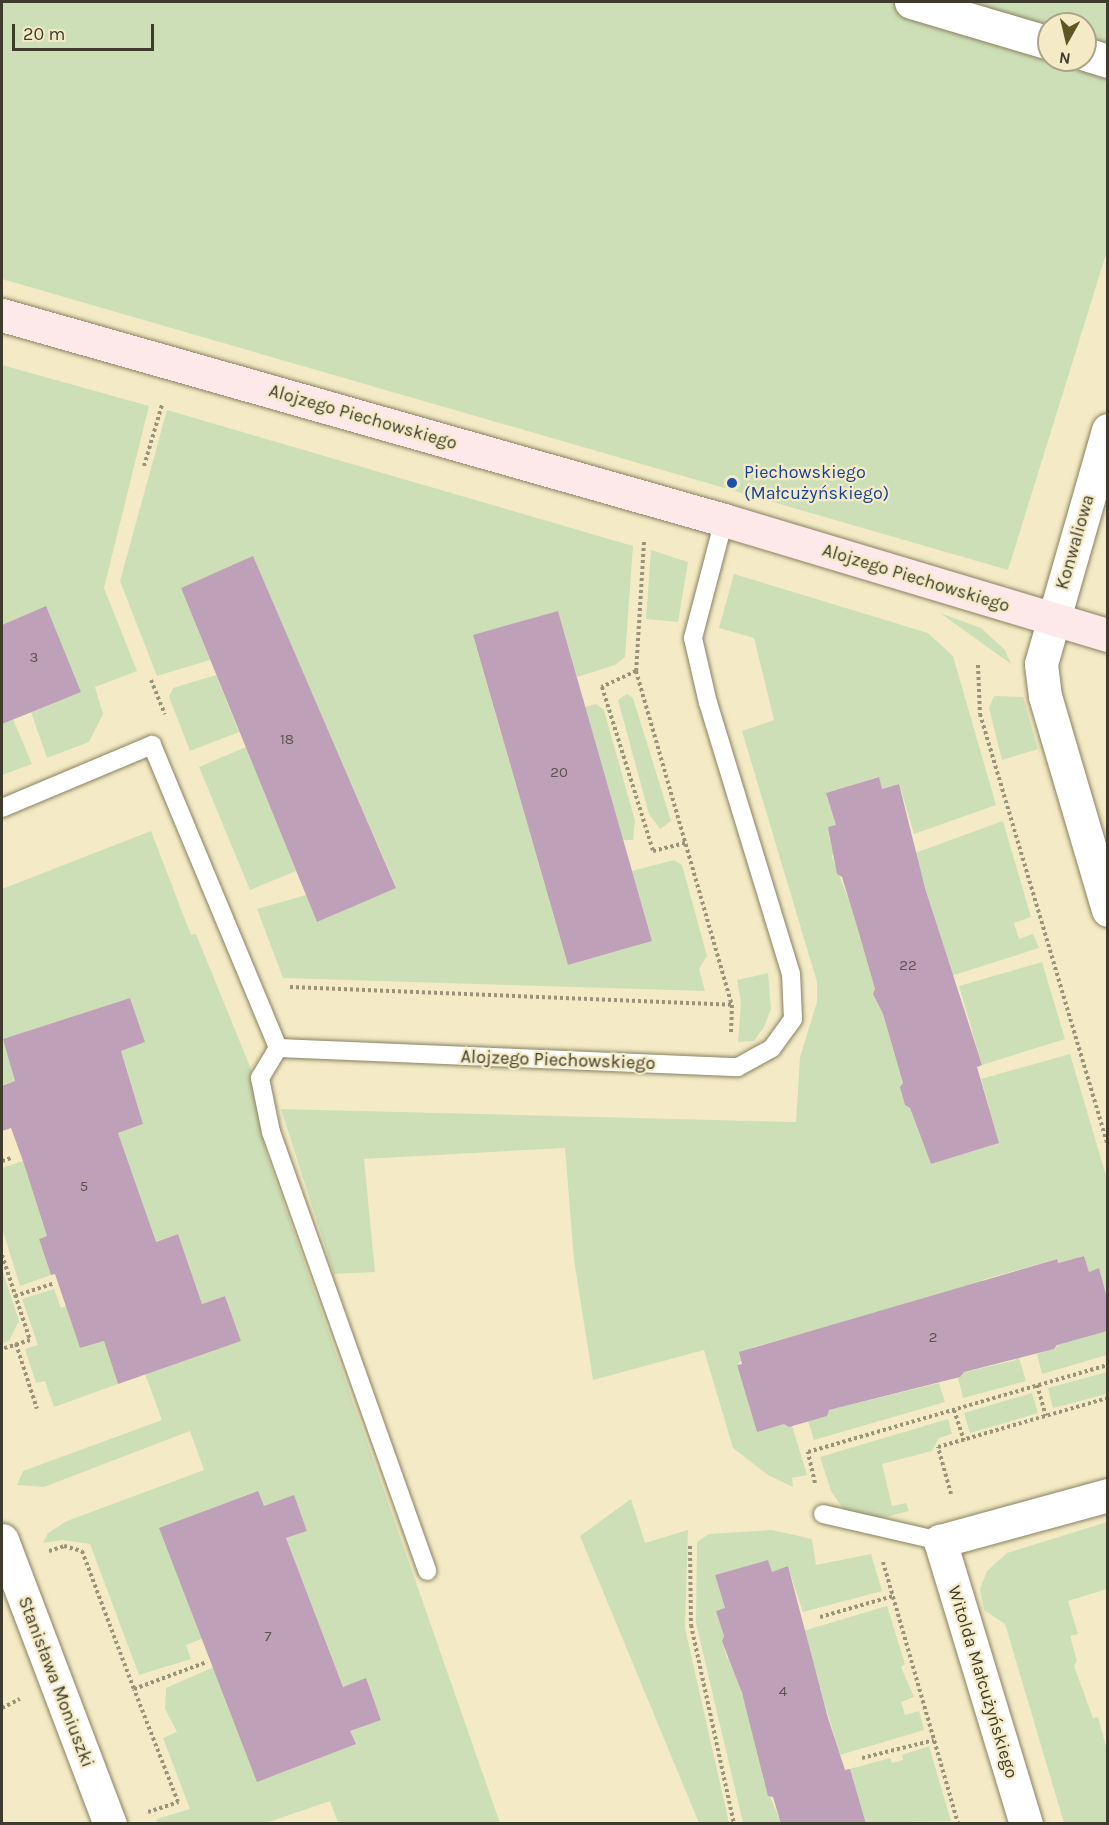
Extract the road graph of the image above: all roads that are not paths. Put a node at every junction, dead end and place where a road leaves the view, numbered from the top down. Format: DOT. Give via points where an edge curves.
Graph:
graph roads {
  1 [pos="911,2"];
  2 [pos="1037,39"];
  3 [pos="2,315"];
  4 [pos="1107,430"];
  5 [pos="724,520"];
  6 [pos="1052,620"];
  7 [pos="1107,635"];
  8 [pos="2,808"];
  9 [pos="1107,910"];
  10 [pos="278,1048"];
  11 [pos="1107,1495"];
  12 [pos="823,1515"];
  13 [pos="2,1540"];
  14 [pos="940,1541"];
  15 [pos="427,1571"];
  16 [pos="110,1824"];
  17 [pos="1026,1824"];
  1 -- 2 [label="street"];
  3 -- 5 [label="street, Alojzego Piechowskiego"];
  4 -- 6 [label="street, Konwaliowa"];
  5 -- 6 [label="street, Alojzego Piechowskiego"];
  5 -- 10 [label="lane, Alojzego Piechowskiego" via="693,638 708,704 791,974 794,1019 772,1048 738,1067"];
  6 -- 7 [label="street, Alojzego Piechowskiego"];
  6 -- 9 [label="street" via="1041,664 1045,696"];
  8 -- 10 [label="lane" via="152,745"];
  10 -- 15 [label="lane" via="260,1078 271,1132"];
  11 -- 14 [label="street"];
  12 -- 14 [label="lane"];
  13 -- 16 [label="street, Stanisława Moniuszki"];
  14 -- 17 [label="street, Witolda Małcużyńskiego"];
}
